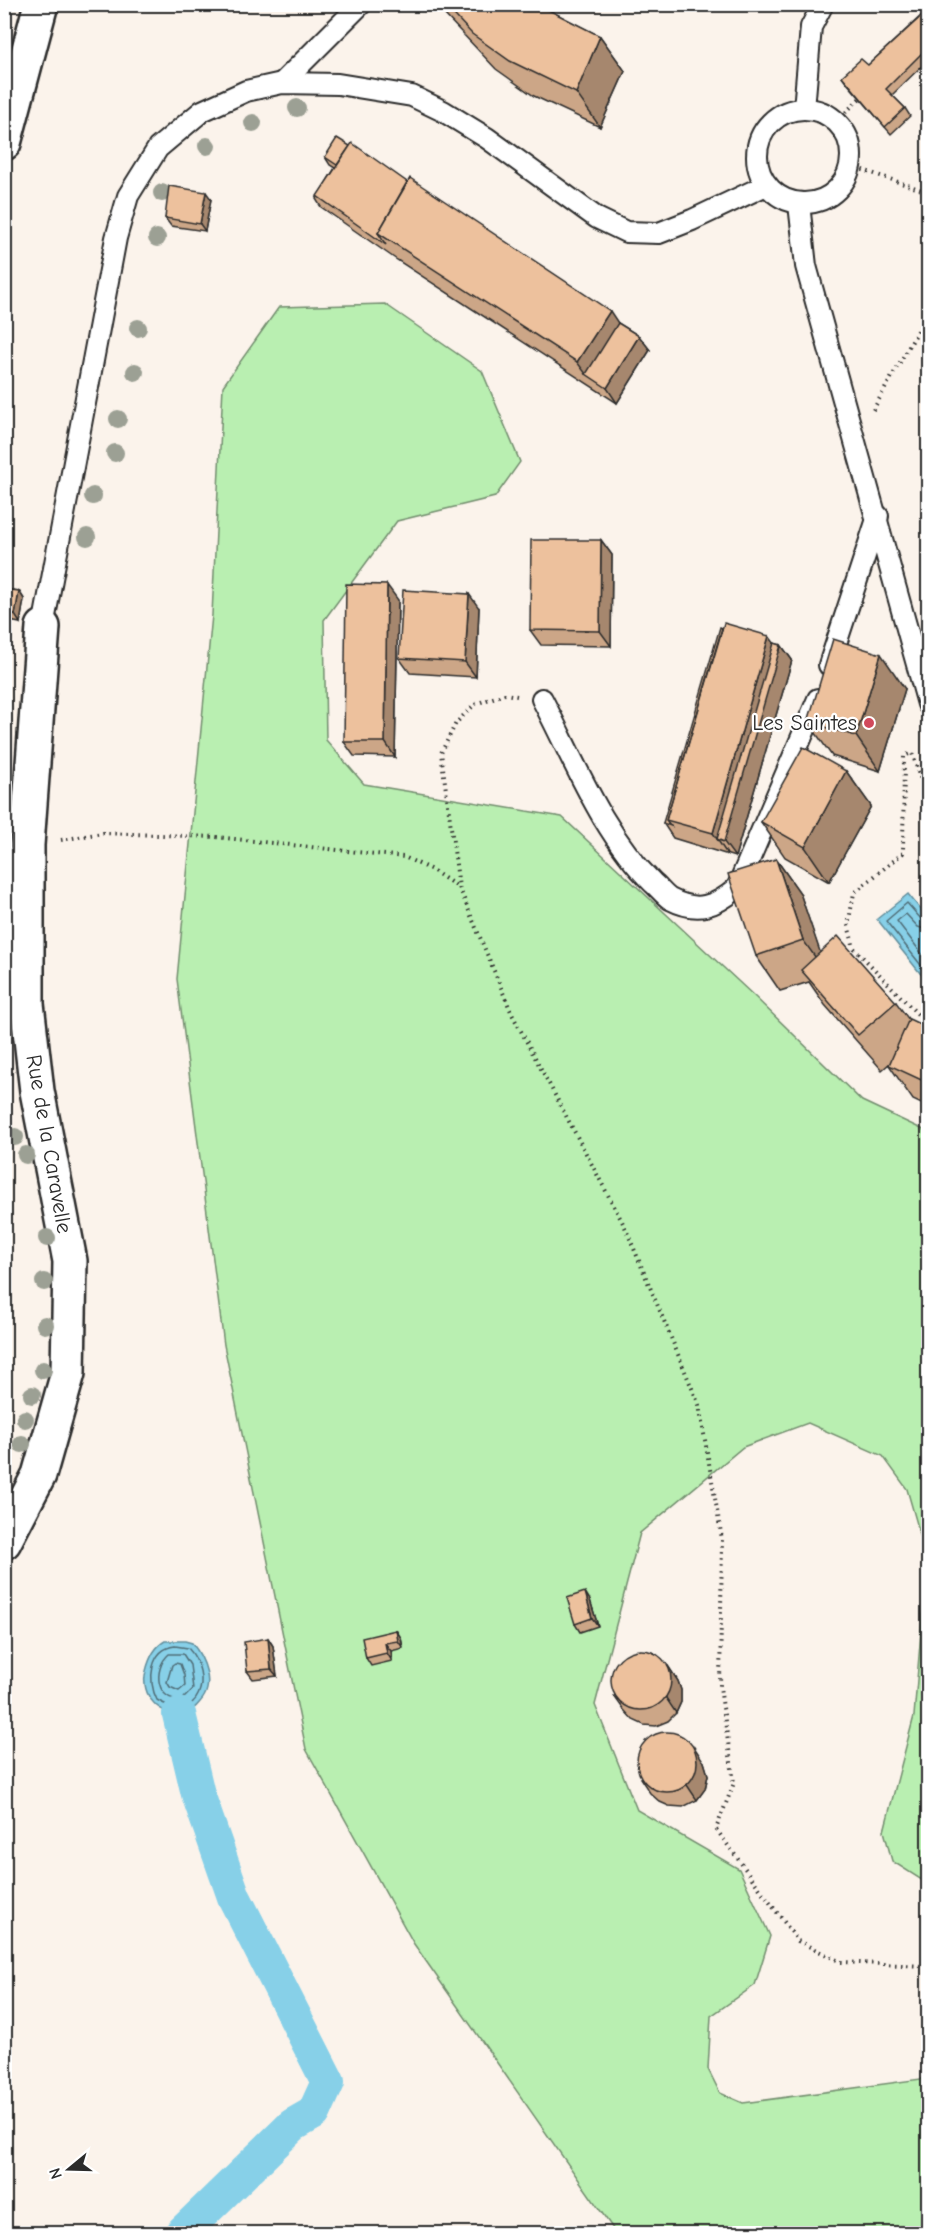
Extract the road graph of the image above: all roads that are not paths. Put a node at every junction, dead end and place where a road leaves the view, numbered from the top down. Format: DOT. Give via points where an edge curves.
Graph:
graph roads {
  1 [pos="41,4"];
  2 [pos="362,4"];
  3 [pos="823,4"];
  4 [pos="282,82"];
  5 [pos="804,109"];
  6 [pos="4,143"];
  7 [pos="766,185"];
  8 [pos="799,204"];
  9 [pos="878,516"];
  10 [pos="43,627"];
  11 [pos="542,699"];
  12 [pos="928,704"];
  13 [pos="4,1542"];
  1 -- 6 [label="street"];
  2 -- 4 [label="lane"];
  3 -- 5 [label="lane" via="811,27"];
  4 -- 7 [label="lane" via="338,84 412,96 487,138 597,218 626,232 659,233"];
  4 -- 10 [label="lane" via="246,91 202,111 158,148 128,196 116,238"];
  5 -- 7 [label="lane" via="789,111 765,129 757,157"];
  5 -- 8 [label="lane" via="816,110 837,122 849,142 851,166 838,190 826,199"];
  7 -- 8 [label="lane" via="787,201"];
  8 -- 9 [label="lane" via="806,266"];
  9 -- 11 [label="lane" via="816,708 737,888 723,900 690,906 668,898 636,866 612,834"];
  9 -- 12 [label="lane"];
  10 -- 13 [label="street, Rue de la Caravelle" via="27,845 27,1004 37,1091 70,1261 68,1373 39,1475"];
}
